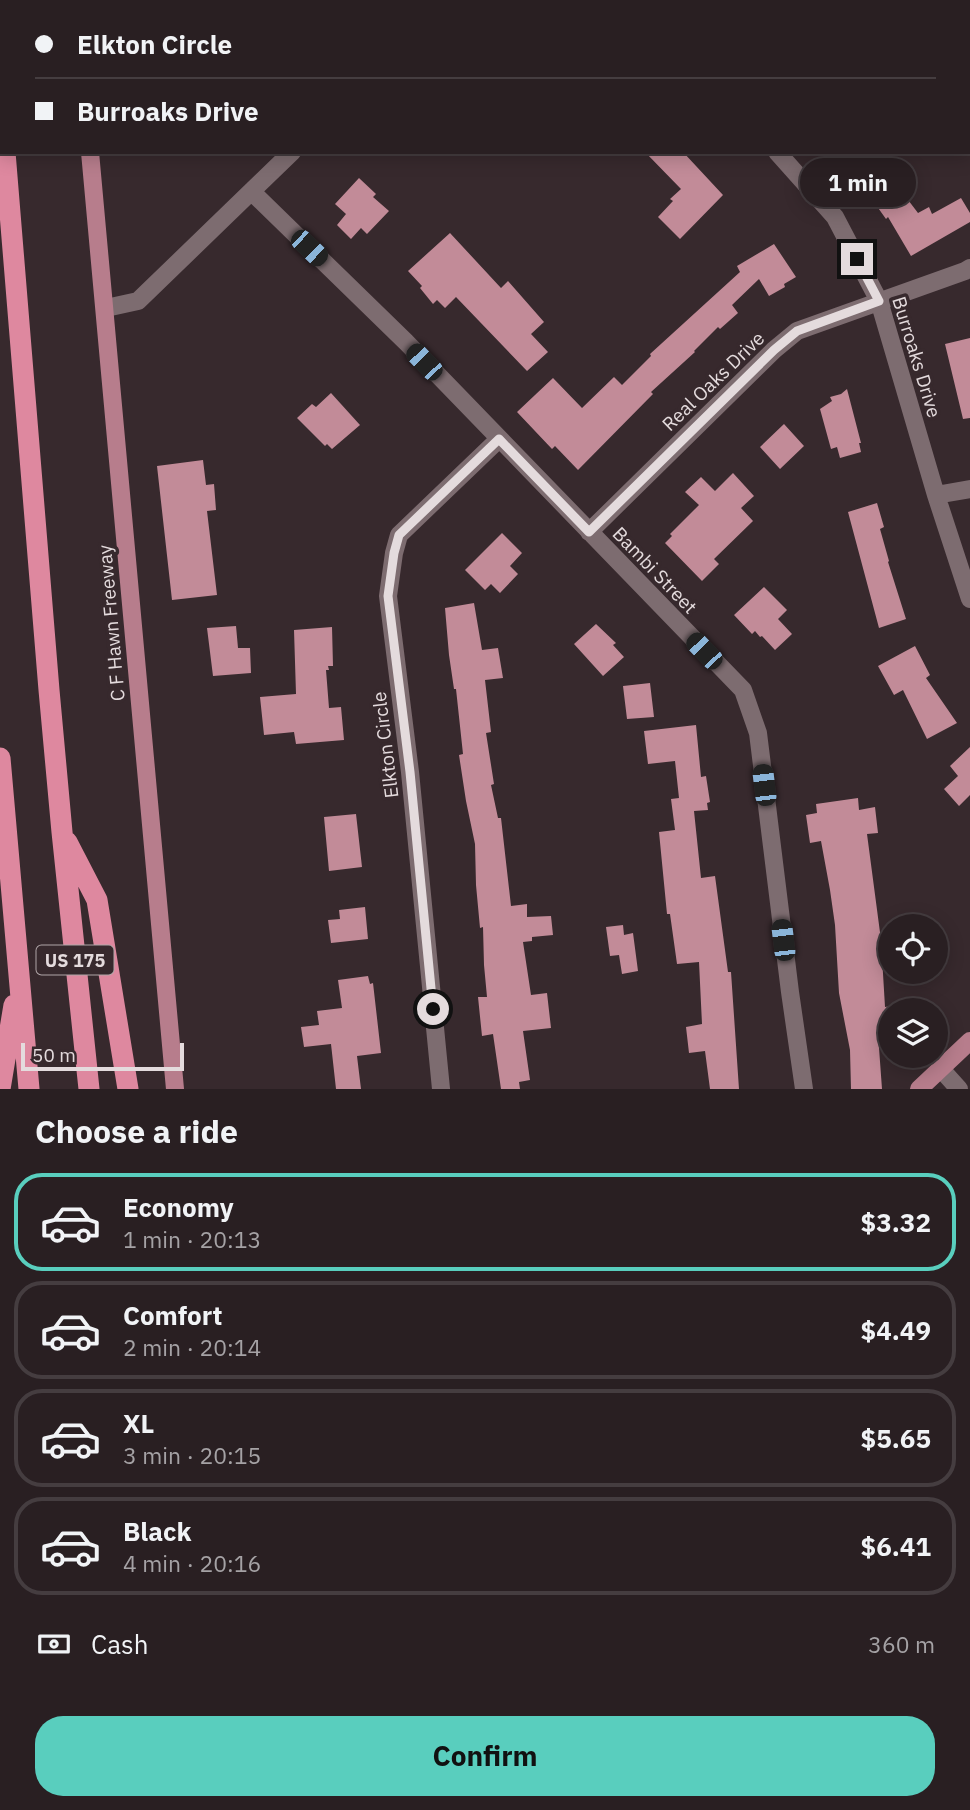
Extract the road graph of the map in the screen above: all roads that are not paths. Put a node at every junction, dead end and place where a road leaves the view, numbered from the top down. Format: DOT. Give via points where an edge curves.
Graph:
graph roads {
  1 [pos="5,154"];
  2 [pos="90,154"];
  3 [pos="290,154"];
  4 [pos="778,154"];
  5 [pos="252,192"];
  6 [pos="970,268"];
  7 [pos="879,301"];
  8 [pos="106,308"];
  9 [pos="499,439"];
  10 [pos="970,489"];
  11 [pos="936,495"];
  12 [pos="589,532"];
  13 [pos="970,599"];
  14 [pos="0,758"];
  15 [pos="62,832"];
  16 [pos="19,972"];
  17 [pos="970,1041"];
  18 [pos="941,1069"];
  19 [pos="0,1089"];
  20 [pos="29,1089"];
  21 [pos="89,1089"];
  22 [pos="128,1089"];
  23 [pos="175,1089"];
  24 [pos="441,1089"];
  25 [pos="804,1089"];
  26 [pos="919,1089"];
  27 [pos="959,1089"];
  1 -- 15 [label="highway, US 175"];
  2 -- 8 [label="main road, C F Hawn Freeway"];
  3 -- 5 [label="street"];
  4 -- 7 [label="street, Burroaks Drive" via="835,216"];
  5 -- 8 [label="street" via="138,301"];
  5 -- 9 [label="street, Bambi Street"];
  6 -- 7 [label="street, Real Oaks Drive"];
  7 -- 11 [label="street, Burroaks Drive"];
  7 -- 12 [label="street, Real Oaks Drive" via="797,331"];
  8 -- 23 [label="main road, C F Hawn Freeway"];
  9 -- 12 [label="street, Bambi Street"];
  9 -- 24 [label="street, Elkton Circle" via="399,535 388,596"];
  10 -- 11 [label="street"];
  11 -- 13 [label="street, Burroaks Drive"];
  12 -- 25 [label="street, Bambi Street" via="743,691 758,733"];
  14 -- 16 [label="highway, US 175"];
  15 -- 21 [label="highway, US 175"];
  15 -- 22 [label="highway" via="97,900"];
  16 -- 19 [label="highway"];
  16 -- 20 [label="highway, US 175"];
  17 -- 18 [label="main road"];
  18 -- 26 [label="main road"];
  18 -- 27 [label="street"];
}
